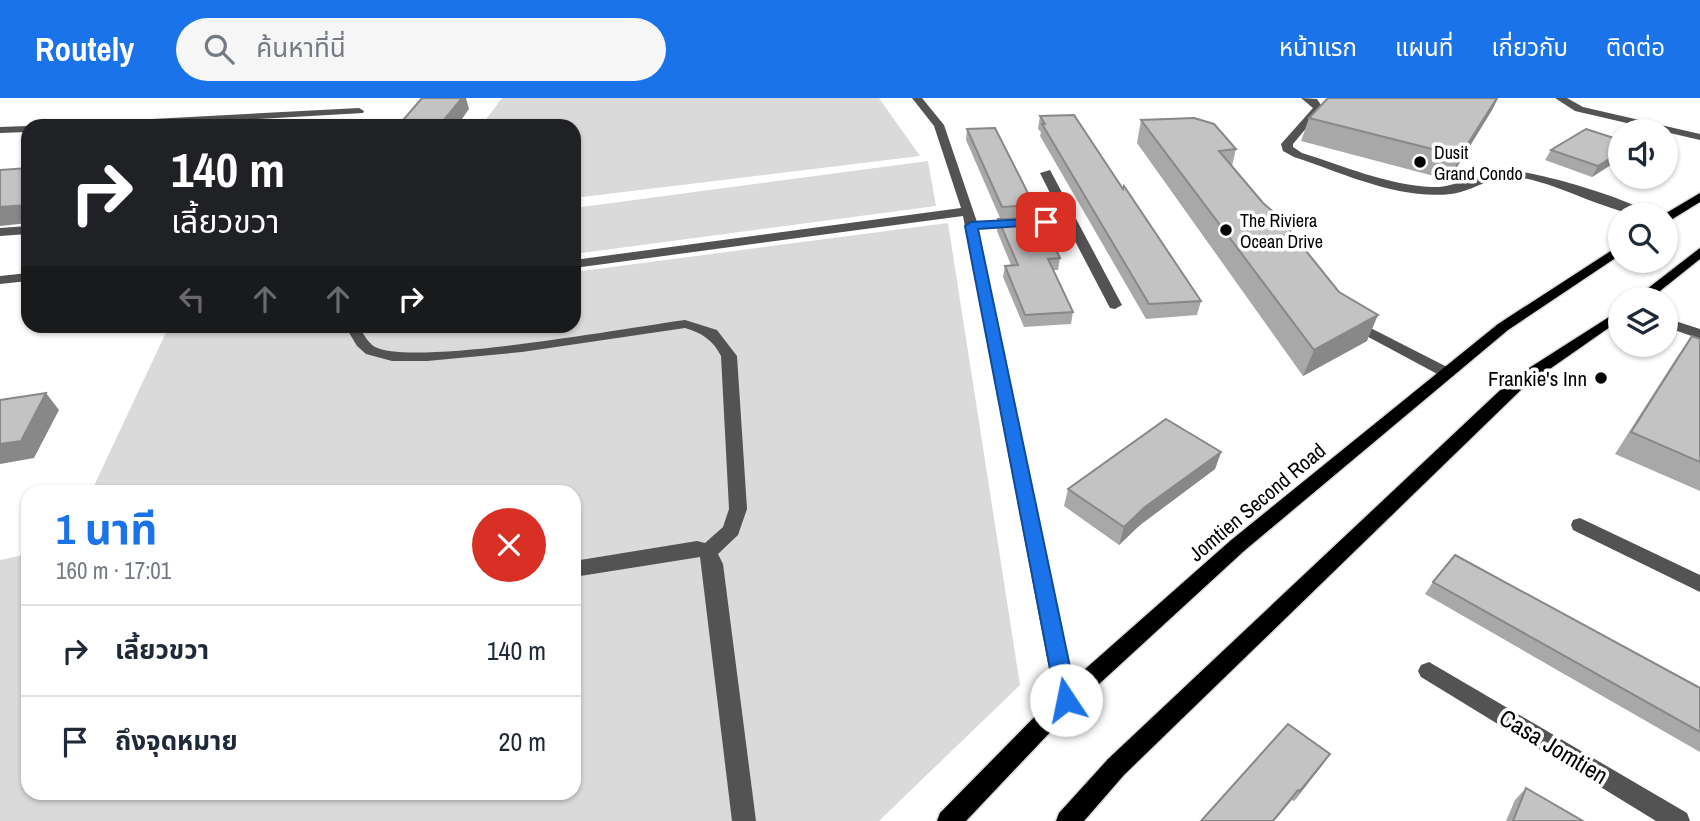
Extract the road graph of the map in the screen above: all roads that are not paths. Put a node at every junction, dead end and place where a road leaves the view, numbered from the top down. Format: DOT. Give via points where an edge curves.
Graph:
graph roads {
  1 [pos="918,98"];
  2 [pos="1306,98"];
  3 [pos="1560,98"];
  4 [pos="359,111"];
  5 [pos="168,119"];
  6 [pos="21,130"];
  7 [pos="0,131"];
  8 [pos="1700,137"];
  9 [pos="1046,173"];
  10 [pos="1700,197"];
  11 [pos="1612,203"];
  12 [pos="1678,211"];
  13 [pos="970,218"];
  14 [pos="1071,220"];
  15 [pos="21,230"];
  16 [pos="0,232"];
  17 [pos="1700,252"];
  18 [pos="1608,257"];
  19 [pos="581,263"];
  20 [pos="21,278"];
  21 [pos="0,280"];
  22 [pos="1655,287"];
  23 [pos="1115,305"];
  24 [pos="1346,319"];
  25 [pos="1608,322"];
  26 [pos="1678,326"];
  27 [pos="356,333"];
  28 [pos="1700,334"];
  29 [pos="1447,373"];
  30 [pos="1580,525"];
  31 [pos="708,552"];
  32 [pos="581,568"];
  33 [pos="1700,584"];
  34 [pos="1429,671"];
  35 [pos="1066,700"];
  36 [pos="744,821"];
  37 [pos="949,821"];
  38 [pos="1068,821"];
  39 [pos="1678,821"];
  1 -- 13 [label="street" via="939,125"];
  2 -- 11 [label="street" via="1318,108 1287,144 1287,149 1298,155 1402,186 1453,190 1484,175 1504,173 1569,187"];
  3 -- 8 [label="street" via="1579,109"];
  4 -- 5 [label="street" via="272,111"];
  6 -- 7 [label="street"];
  9 -- 14 [label="street"];
  10 -- 12 [label="main road"];
  13 -- 14 [label="street"];
  13 -- 19 [label="street"];
  13 -- 35 [label="street"];
  14 -- 23 [label="street"];
  15 -- 16 [label="street"];
  17 -- 22 [label="main road"];
  18 -- 29 [label="main road, Jomtien Second Road" via="1503,327"];
  20 -- 21 [label="street"];
  24 -- 29 [label="street"];
  25 -- 38 [label="main road" via="1518,383 1116,767"];
  26 -- 28 [label="street"];
  27 -- 31 [label="street" via="372,352 407,357 450,356 685,324 712,330 729,356 738,509 731,530"];
  29 -- 35 [label="main road, Jomtien Second Road" via="1237,546"];
  30 -- 33 [label="street"];
  31 -- 32 [label="street" via="696,548"];
  31 -- 36 [label="street"];
  34 -- 39 [label="street, Casa Jomtien"];
  35 -- 37 [label="main road, Jomtien Second Road"];
}
